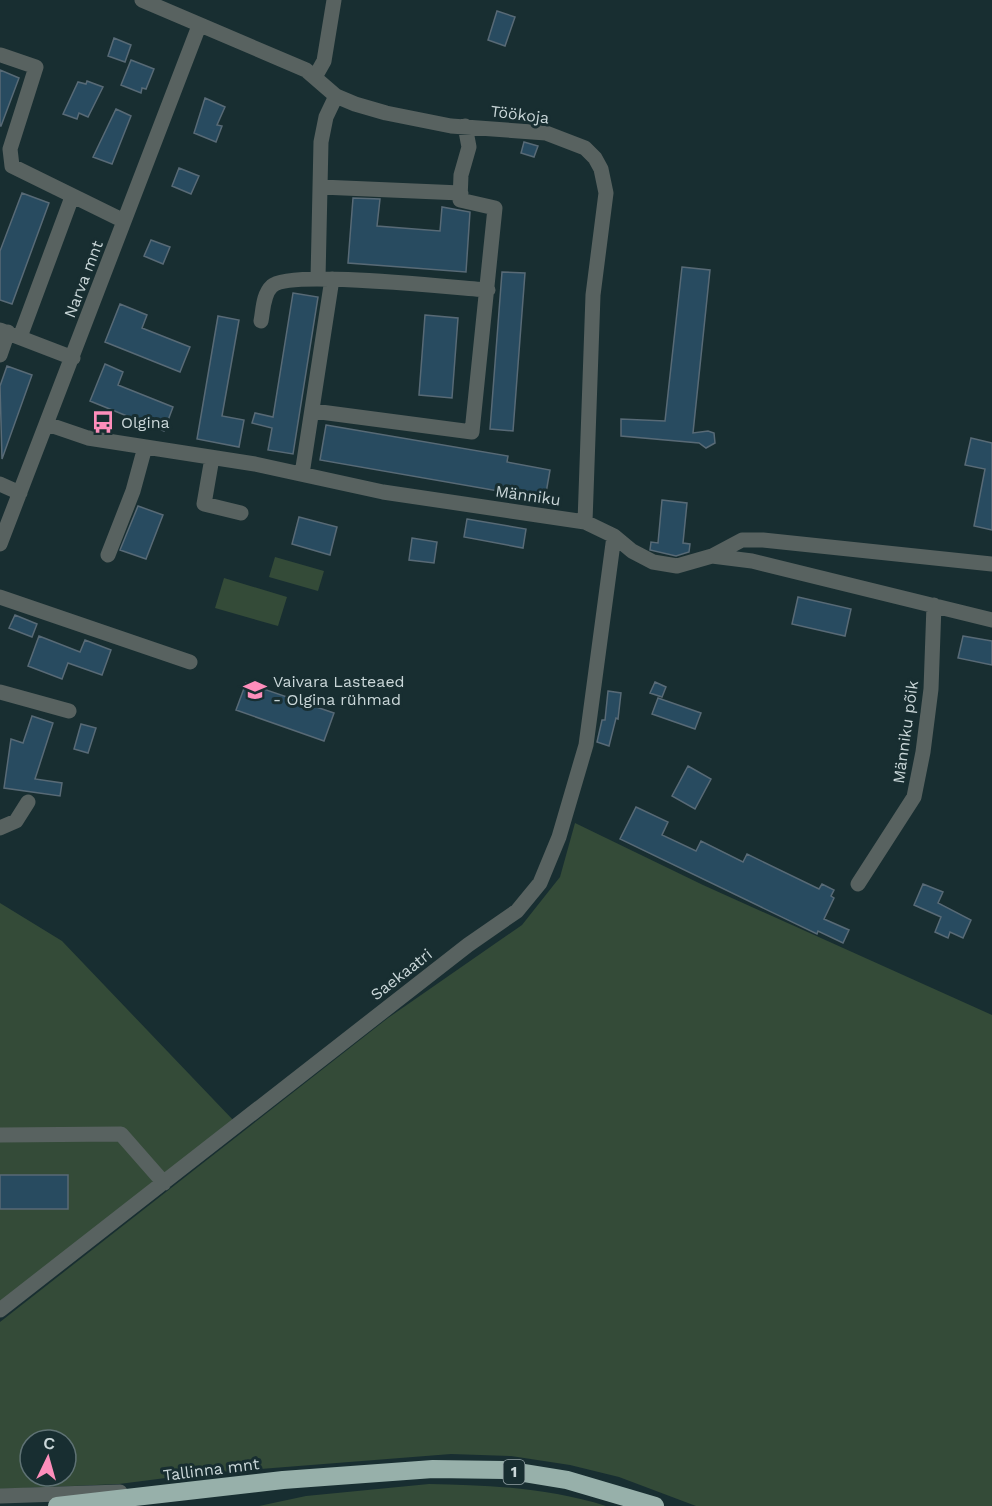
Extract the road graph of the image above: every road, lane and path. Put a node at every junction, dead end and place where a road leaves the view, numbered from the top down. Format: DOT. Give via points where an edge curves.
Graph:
graph roads {
  1 [pos="142,0"];
  2 [pos="178,0"];
  3 [pos="334,0"];
  4 [pos="177,16"];
  5 [pos="199,26"];
  6 [pos="1,55"];
  7 [pos="315,77"];
  8 [pos="336,96"];
  9 [pos="465,126"];
  10 [pos="321,187"];
  11 [pos="461,193"];
  12 [pos="72,196"];
  13 [pos="124,221"];
  14 [pos="325,279"];
  15 [pos="488,290"];
  16 [pos="261,321"];
  17 [pos="9,333"];
  18 [pos="0,356"];
  19 [pos="73,358"];
  20 [pos="313,411"];
  21 [pos="47,424"];
  22 [pos="145,447"];
  23 [pos="212,458"];
  24 [pos="302,474"];
  25 [pos="0,484"];
  26 [pos="20,493"];
  27 [pos="241,513"];
  28 [pos="585,522"];
  29 [pos="614,536"];
  30 [pos="0,544"];
  31 [pos="108,555"];
  32 [pos="712,556"];
  33 [pos="992,564"];
  34 [pos="0,597"];
  35 [pos="934,605"];
  36 [pos="992,620"];
  37 [pos="190,662"];
  38 [pos="0,692"];
  39 [pos="69,711"];
  40 [pos="28,802"];
  41 [pos="0,828"];
  42 [pos="858,884"];
  43 [pos="0,1135"];
  44 [pos="164,1183"];
  45 [pos="0,1310"];
  46 [pos="369,1473"];
  47 [pos="177,1492"];
  48 [pos="0,1496"];
  49 [pos="57,1506"];
  50 [pos="163,1506"];
  51 [pos="655,1506"];
  1 -- 4 [label="street, Töökoja"];
  2 -- 4 [label="street"];
  3 -- 7 [label="street" via="324,61"];
  4 -- 5 [label="street, Töökoja"];
  5 -- 7 [label="street, Töökoja"];
  5 -- 13 [label="street, Narva mnt"];
  6 -- 12 [label="street" via="36,67 10,149 12,166"];
  7 -- 8 [label="street, Töökoja"];
  8 -- 9 [label="street, Töökoja" via="386,113"];
  8 -- 10 [label="street" via="321,142"];
  9 -- 11 [label="street" via="469,147 461,175"];
  9 -- 28 [label="street, Töökoja" via="515,129 585,148 596,158 605,182 593,295"];
  10 -- 11 [label="street"];
  10 -- 14 [label="street"];
  11 -- 15 [label="street" via="460,200 466,203 495,208"];
  12 -- 13 [label="street"];
  12 -- 17 [label="street"];
  13 -- 19 [label="street, Narva mnt"];
  14 -- 15 [label="street"];
  14 -- 16 [label="street" via="279,282 272,286"];
  14 -- 20 [label="street"];
  15 -- 20 [label="street" via="472,432"];
  17 -- 18 [label="street"];
  17 -- 19 [label="street"];
  19 -- 21 [label="street, Narva mnt"];
  20 -- 24 [label="street"];
  21 -- 22 [label="street, Männiku" via="88,438"];
  21 -- 26 [label="street, Narva mnt"];
  22 -- 23 [label="street, Männiku"];
  22 -- 31 [label="street"];
  23 -- 24 [label="street, Männiku"];
  23 -- 27 [label="street" via="204,504"];
  24 -- 28 [label="street, Männiku" via="382,492"];
  25 -- 26 [label="street"];
  26 -- 30 [label="street, Narva mnt"];
  28 -- 29 [label="street, Männiku"];
  29 -- 32 [label="street, Männiku" via="653,562 677,566"];
  29 -- 44 [label="street, Saekaatri" via="586,746 559,837 540,883 517,911"];
  32 -- 33 [label="street" via="742,540 763,540"];
  32 -- 35 [label="street, Männiku" via="768,564"];
  34 -- 37 [label="street"];
  35 -- 36 [label="street, Männiku"];
  35 -- 42 [label="street, Männiku põik" via="931,689 914,797"];
  38 -- 39 [label="street"];
  40 -- 41 [label="street" via="16,821"];
  43 -- 44 [label="street" via="121,1134"];
  44 -- 45 [label="street, Saekaatri"];
  46 -- 47 [label="highway, Tallinna mnt / 1"];
  46 -- 50 [label="highway, Tallinna mnt / 1"];
  46 -- 51 [label="highway, Tallinna mnt / 1" via="505,1470 567,1480"];
  47 -- 48 [label="street"];
  47 -- 49 [label="highway, Tallinna mnt / 1"];
}
